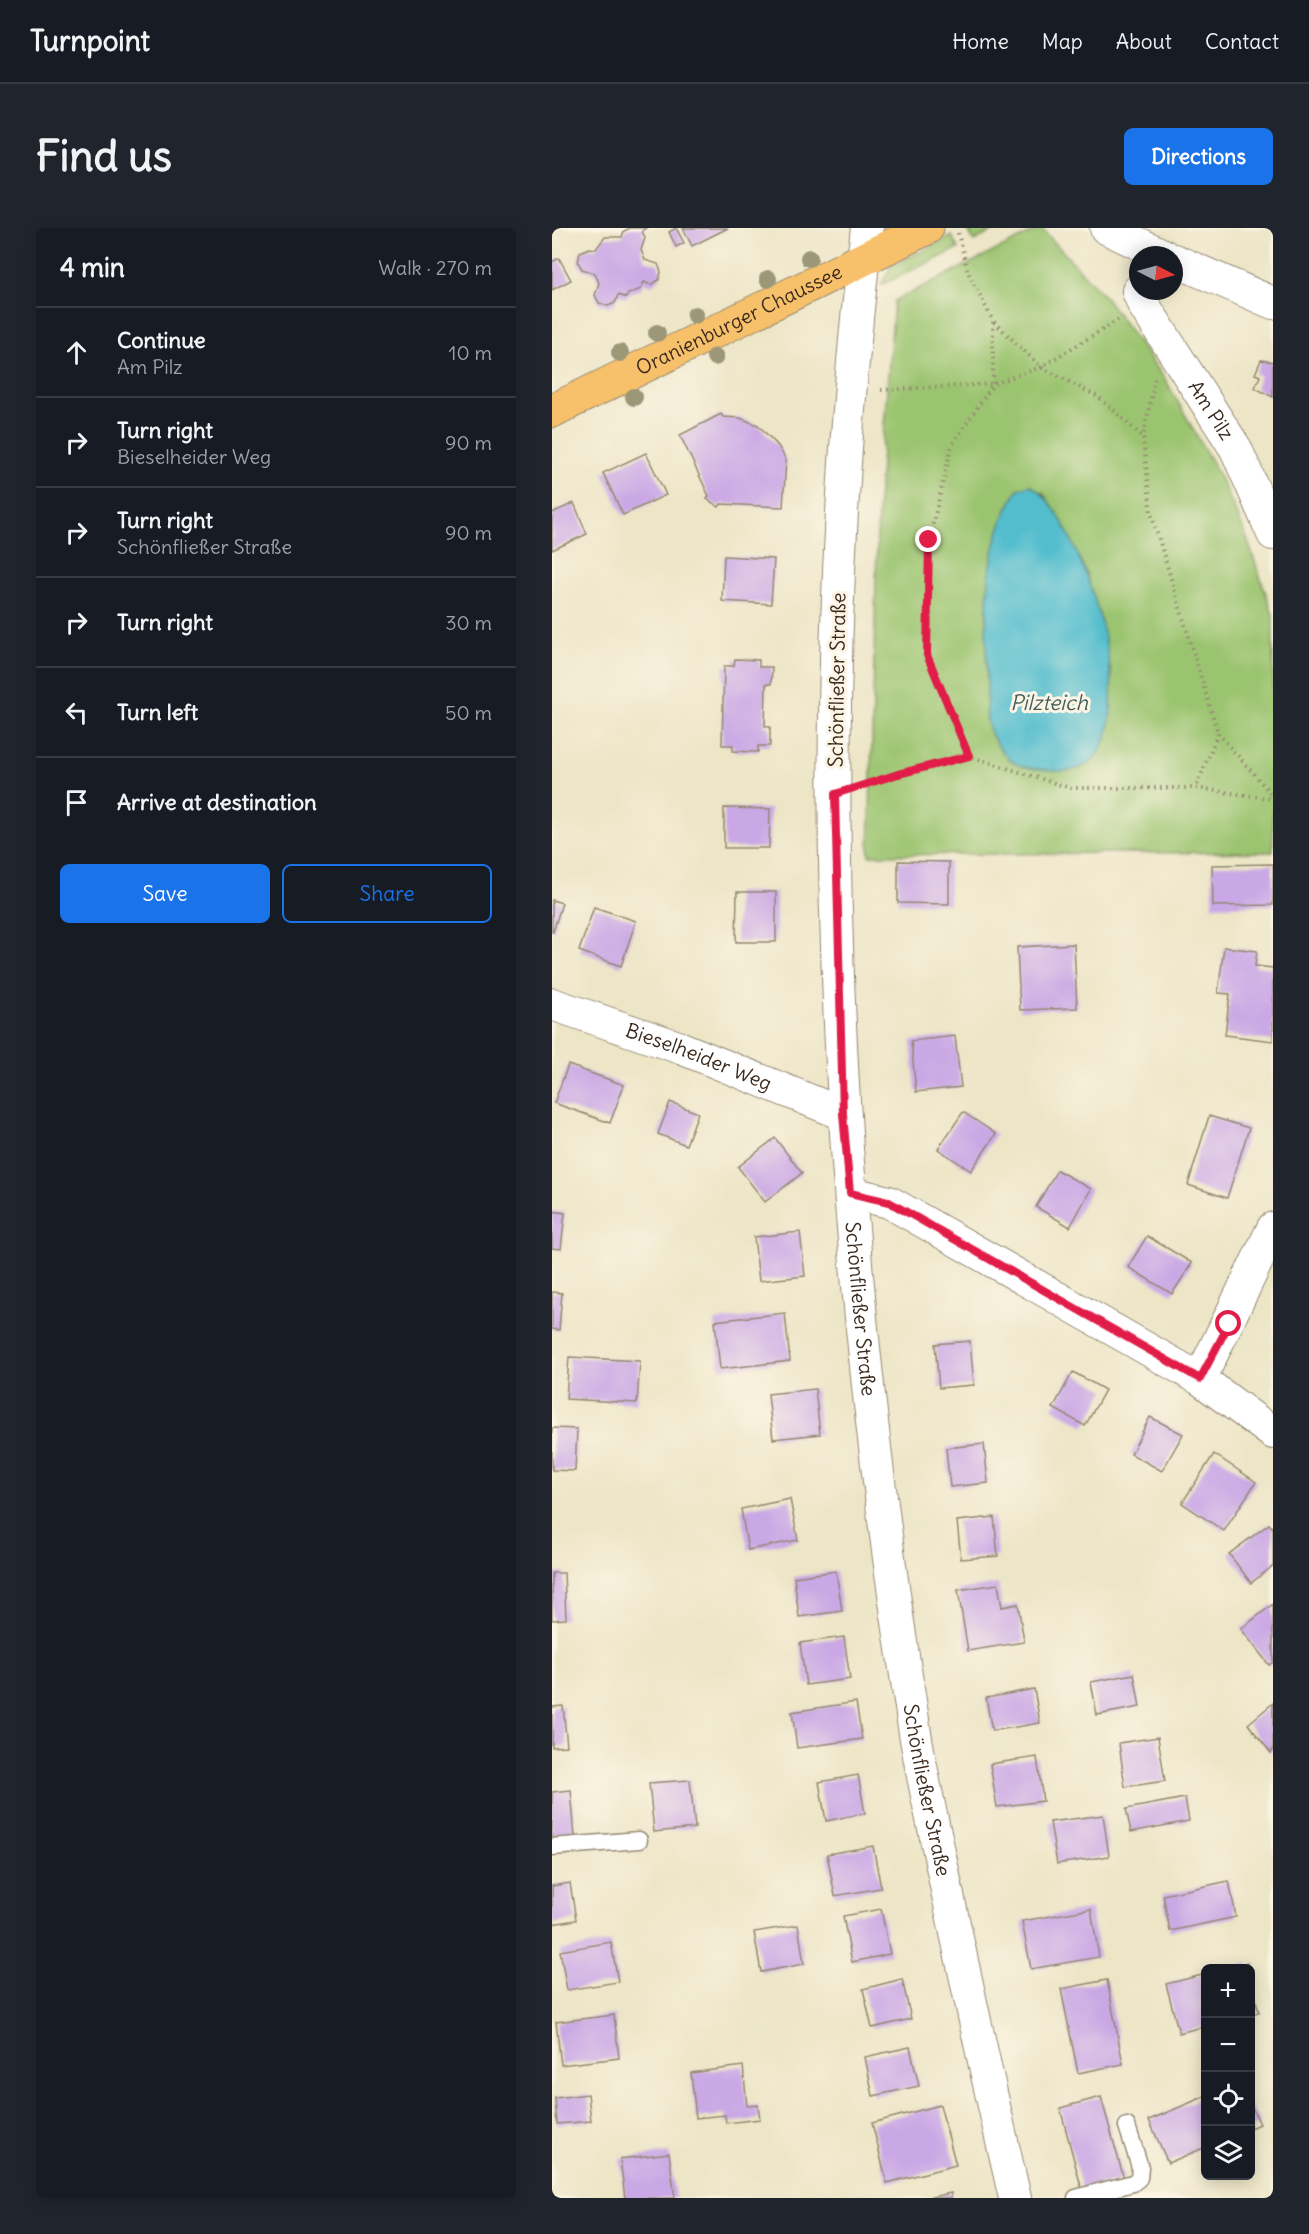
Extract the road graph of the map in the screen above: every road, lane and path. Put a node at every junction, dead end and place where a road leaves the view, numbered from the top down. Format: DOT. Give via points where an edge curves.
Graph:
graph roads {
  1 [pos="943,230"];
  2 [pos="1113,232"];
  3 [pos="865,243"];
  4 [pos="1143,246"];
  5 [pos="1183,264"];
  6 [pos="1129,269"];
  7 [pos="1133,300"];
  8 [pos="1143,300"];
  9 [pos="1273,303"];
  10 [pos="993,321"];
  11 [pos="1164,336"];
  12 [pos="1041,367"];
  13 [pos="993,384"];
  14 [pos="850,391"];
  15 [pos="552,411"];
  16 [pos="1143,437"];
  17 [pos="1273,534"];
  18 [pos="1218,733"];
  19 [pos="969,756"];
  20 [pos="1196,788"];
  21 [pos="835,794"];
  22 [pos="1273,798"];
  23 [pos="552,1004"];
  24 [pos="843,1114"];
  25 [pos="850,1193"];
  26 [pos="1273,1228"];
  27 [pos="1200,1379"];
  28 [pos="1273,1433"];
  29 [pos="639,1840"];
  30 [pos="552,1847"];
  31 [pos="1127,2126"];
  32 [pos="1015,2198"];
  33 [pos="1076,2198"];
  1 -- 3 [label="main road, Oranienburger Chaussee"];
  1 -- 10 [label="path"];
  2 -- 4 [label="street"];
  2 -- 6 [label="street, Am Pilz"];
  3 -- 14 [label="street, Schönfließer Straße"];
  3 -- 15 [label="main road, Oranienburger Chaussee"];
  5 -- 9 [label="street"];
  7 -- 12 [label="path"];
  8 -- 11 [label="street, Am Pilz"];
  10 -- 12 [label="path"];
  10 -- 13 [label="path"];
  11 -- 16 [label="path"];
  11 -- 17 [label="street, Am Pilz" via="1236,449"];
  12 -- 13 [label="path"];
  12 -- 16 [label="path" via="1100,398"];
  13 -- 14 [label="path"];
  13 -- 19 [label="path" via="952,445 929,540 927,655"];
  14 -- 21 [label="street, Schönfließer Straße" via="838,594"];
  16 -- 18 [label="path" via="1150,513"];
  18 -- 20 [label="path"];
  18 -- 22 [label="path"];
  19 -- 20 [label="path" via="1070,788"];
  19 -- 21 [label="path"];
  20 -- 22 [label="path"];
  21 -- 24 [label="street, Schönfließer Straße"];
  23 -- 24 [label="street, Bieselheider Weg" via="681,1048"];
  24 -- 25 [label="street, Schönfließer Straße"];
  25 -- 27 [label="street" via="889,1202"];
  25 -- 32 [label="street, Schönfließer Straße" via="879,1490 914,1725 966,1985"];
  26 -- 27 [label="street"];
  27 -- 28 [label="street"];
  29 -- 30 [label="lane"];
  31 -- 33 [label="lane" via="1140,2167 1139,2178"];
}
